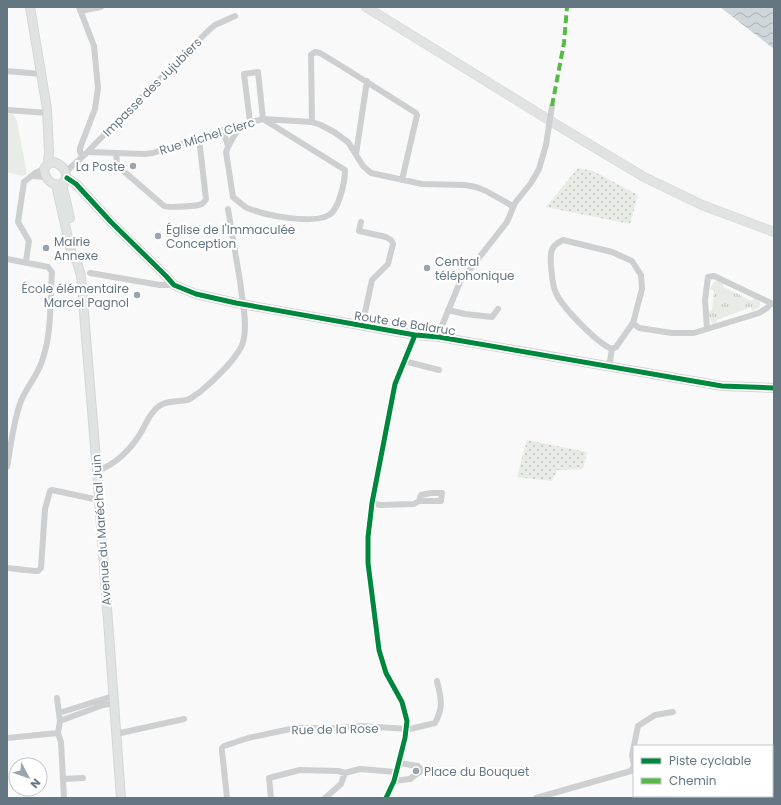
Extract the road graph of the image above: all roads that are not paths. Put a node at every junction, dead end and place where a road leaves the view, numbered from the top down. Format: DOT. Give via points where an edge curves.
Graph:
graph roads {
  1 [pos="30,7"];
  2 [pos="101,7"];
  3 [pos="366,7"];
  4 [pos="79,9"];
  5 [pos="235,16"];
  6 [pos="7,72"];
  7 [pos="41,74"];
  8 [pos="367,81"];
  9 [pos="552,106"];
  10 [pos="7,110"];
  11 [pos="48,113"];
  12 [pos="263,119"];
  13 [pos="290,120"];
  14 [pos="250,122"];
  15 [pos="312,122"];
  16 [pos="239,126"];
  17 [pos="223,130"];
  18 [pos="287,134"];
  19 [pos="199,138"];
  20 [pos="228,146"];
  21 [pos="89,152"];
  22 [pos="116,154"];
  23 [pos="356,154"];
  24 [pos="82,156"];
  25 [pos="48,168"];
  26 [pos="63,178"];
  27 [pos="402,180"];
  28 [pos="513,207"];
  29 [pos="228,209"];
  30 [pos="361,222"];
  31 [pos="774,232"];
  32 [pos="7,259"];
  33 [pos="26,262"];
  34 [pos="90,273"];
  35 [pos="174,285"];
  36 [pos="772,304"];
  37 [pos="243,305"];
  38 [pos="498,309"];
  39 [pos="448,310"];
  40 [pos="633,323"];
  41 [pos="362,326"];
  42 [pos="707,328"];
  43 [pos="415,335"];
  44 [pos="439,337"];
  45 [pos="612,349"];
  46 [pos="404,361"];
  47 [pos="609,367"];
  48 [pos="439,370"];
  49 [pos="774,388"];
  50 [pos="9,438"];
  51 [pos="7,467"];
  52 [pos="97,471"];
  53 [pos="99,500"];
  54 [pos="419,501"];
  55 [pos="372,503"];
  56 [pos="7,568"];
  57 [pos="437,681"];
  58 [pos="57,698"];
  59 [pos="113,700"];
  60 [pos="673,712"];
  61 [pos="59,713"];
  62 [pos="184,719"];
  63 [pos="60,721"];
  64 [pos="406,729"];
  65 [pos="58,733"];
  66 [pos="116,734"];
  67 [pos="7,738"];
  68 [pos="634,745"];
  69 [pos="633,750"];
  70 [pos="633,760"];
  71 [pos="399,763"];
  72 [pos="633,768"];
  73 [pos="396,772"];
  74 [pos="345,773"];
  75 [pos="83,778"];
  76 [pos="63,779"];
  77 [pos="394,781"];
  78 [pos="64,798"];
  79 [pos="121,798"];
  80 [pos="227,798"];
  81 [pos="271,798"];
  82 [pos="325,798"];
  83 [pos="386,798"];
  84 [pos="536,798"];
  1 -- 7 [label="main road"];
  2 -- 4 [label="street"];
  3 -- 31 [label="main road" via="644,178 702,205"];
  4 -- 24 [label="street" via="94,46 98,88 95,109 80,148"];
  5 -- 21 [label="street, Impasse des Jujubiers" via="209,30"];
  6 -- 7 [label="street"];
  7 -- 11 [label="main road"];
  8 -- 15 [label="street" via="315,52 311,55"];
  8 -- 23 [label="street"];
  8 -- 27 [label="street" via="417,115"];
  9 -- 28 [label="street, bridge" via="546,145 539,169"];
  10 -- 11 [label="street"];
  11 -- 25 [label="main road"];
  12 -- 13 [label="street, Rue Michel Clerc"];
  12 -- 14 [label="street, Rue Michel Clerc"];
  12 -- 14 [label="street" via="258,72 244,74"];
  12 -- 18 [label="street"];
  13 -- 15 [label="street, Rue Michel Clerc"];
  13 -- 18 [label="street"];
  14 -- 16 [label="street, Rue Michel Clerc"];
  15 -- 23 [label="street, Rue Michel Clerc" via="343,138"];
  16 -- 17 [label="street, Rue Michel Clerc"];
  16 -- 20 [label="street"];
  17 -- 19 [label="street, Rue Michel Clerc"];
  17 -- 20 [label="street"];
  18 -- 20 [label="street" via="345,170 341,195 330,215 316,219 298,219 246,207 231,194 226,152"];
  19 -- 22 [label="street, Rue Michel Clerc" via="144,154"];
  19 -- 22 [label="street" via="206,199 198,206 164,206 120,168"];
  21 -- 22 [label="street, Rue Michel Clerc"];
  21 -- 24 [label="street, Impasse des Jujubiers"];
  23 -- 27 [label="street, Rue Michel Clerc" via="371,173"];
  24 -- 26 [label="street, Impasse des Jujubiers"];
  25 -- 26 [label="main road"];
  25 -- 26 [label="main road" via="50,181"];
  25 -- 33 [label="street" via="35,172 24,182 18,220 29,241"];
  26 -- 35 [label="main road, Route de Balaruc" via="76,184"];
  26 -- 52 [label="main road, Avenue du Maréchal Juin" via="72,254 81,276"];
  27 -- 28 [label="street, Rue Michel Clerc" via="422,184 476,187"];
  28 -- 39 [label="street" via="507,222 460,282"];
  29 -- 37 [label="street"];
  30 -- 41 [label="street" via="359,231 386,237 393,244 388,264 372,280"];
  32 -- 33 [label="street"];
  33 -- 50 [label="street" via="48,266 52,272 49,324 41,366 21,402"];
  34 -- 35 [label="street"];
  35 -- 37 [label="main road, Route de Balaruc" via="196,294"];
  36 -- 42 [label="street" via="759,313"];
  36 -- 42 [label="street" via="714,276 708,277 705,300"];
  37 -- 41 [label="main road, Route de Balaruc"];
  37 -- 52 [label="street" via="245,331 238,353 188,400 163,403 154,410 129,450 121,458"];
  38 -- 39 [label="street" via="492,317"];
  39 -- 44 [label="street"];
  40 -- 42 [label="street" via="639,328 672,333 694,333"];
  40 -- 45 [label="street"];
  40 -- 45 [label="street" via="642,288 640,275 632,261 612,252 563,240 556,244 551,250 556,293 579,322 606,347"];
  41 -- 43 [label="main road, Route de Balaruc"];
  43 -- 44 [label="main road, Route de Balaruc"];
  43 -- 46 [label="street"];
  44 -- 47 [label="main road, Route de Balaruc"];
  45 -- 47 [label="street"];
  46 -- 48 [label="street"];
  46 -- 55 [label="street" via="395,384"];
  47 -- 49 [label="main road, Route de Balaruc" via="722,386"];
  50 -- 51 [label="street"];
  52 -- 53 [label="main road, Avenue du Maréchal Juin"];
  53 -- 56 [label="street" via="50,491 45,509 41,568 38,571"];
  53 -- 59 [label="main road, Avenue du Maréchal Juin"];
  54 -- 55 [label="street" via="414,504"];
  55 -- 64 [label="street" via="367,547 379,650 386,673 402,702 407,721"];
  57 -- 64 [label="street" via="441,712 435,723"];
  58 -- 61 [label="street"];
  59 -- 61 [label="street"];
  59 -- 63 [label="street"];
  59 -- 66 [label="main road, Avenue du Maréchal Juin"];
  60 -- 68 [label="street" via="655,715 638,726"];
  61 -- 63 [label="street"];
  62 -- 66 [label="street"];
  63 -- 65 [label="street"];
  64 -- 71 [label="street"];
  64 -- 80 [label="street, Rue de la Rose" via="360,726 295,728 224,746 222,751"];
  65 -- 67 [label="street"];
  65 -- 76 [label="street" via="61,742"];
  66 -- 79 [label="main road, Avenue du Maréchal Juin"];
  69 -- 70 [label="street"];
  71 -- 73 [label="street"];
  71 -- 77 [label="street" via="418,766 422,770 410,779"];
  72 -- 84 [label="street" via="631,771"];
  73 -- 74 [label="street" via="360,769"];
  73 -- 77 [label="street"];
  74 -- 81 [label="street" via="300,770 269,778"];
  74 -- 82 [label="street" via="341,784"];
  75 -- 76 [label="street"];
  76 -- 78 [label="street"];
  77 -- 83 [label="street"];
}
